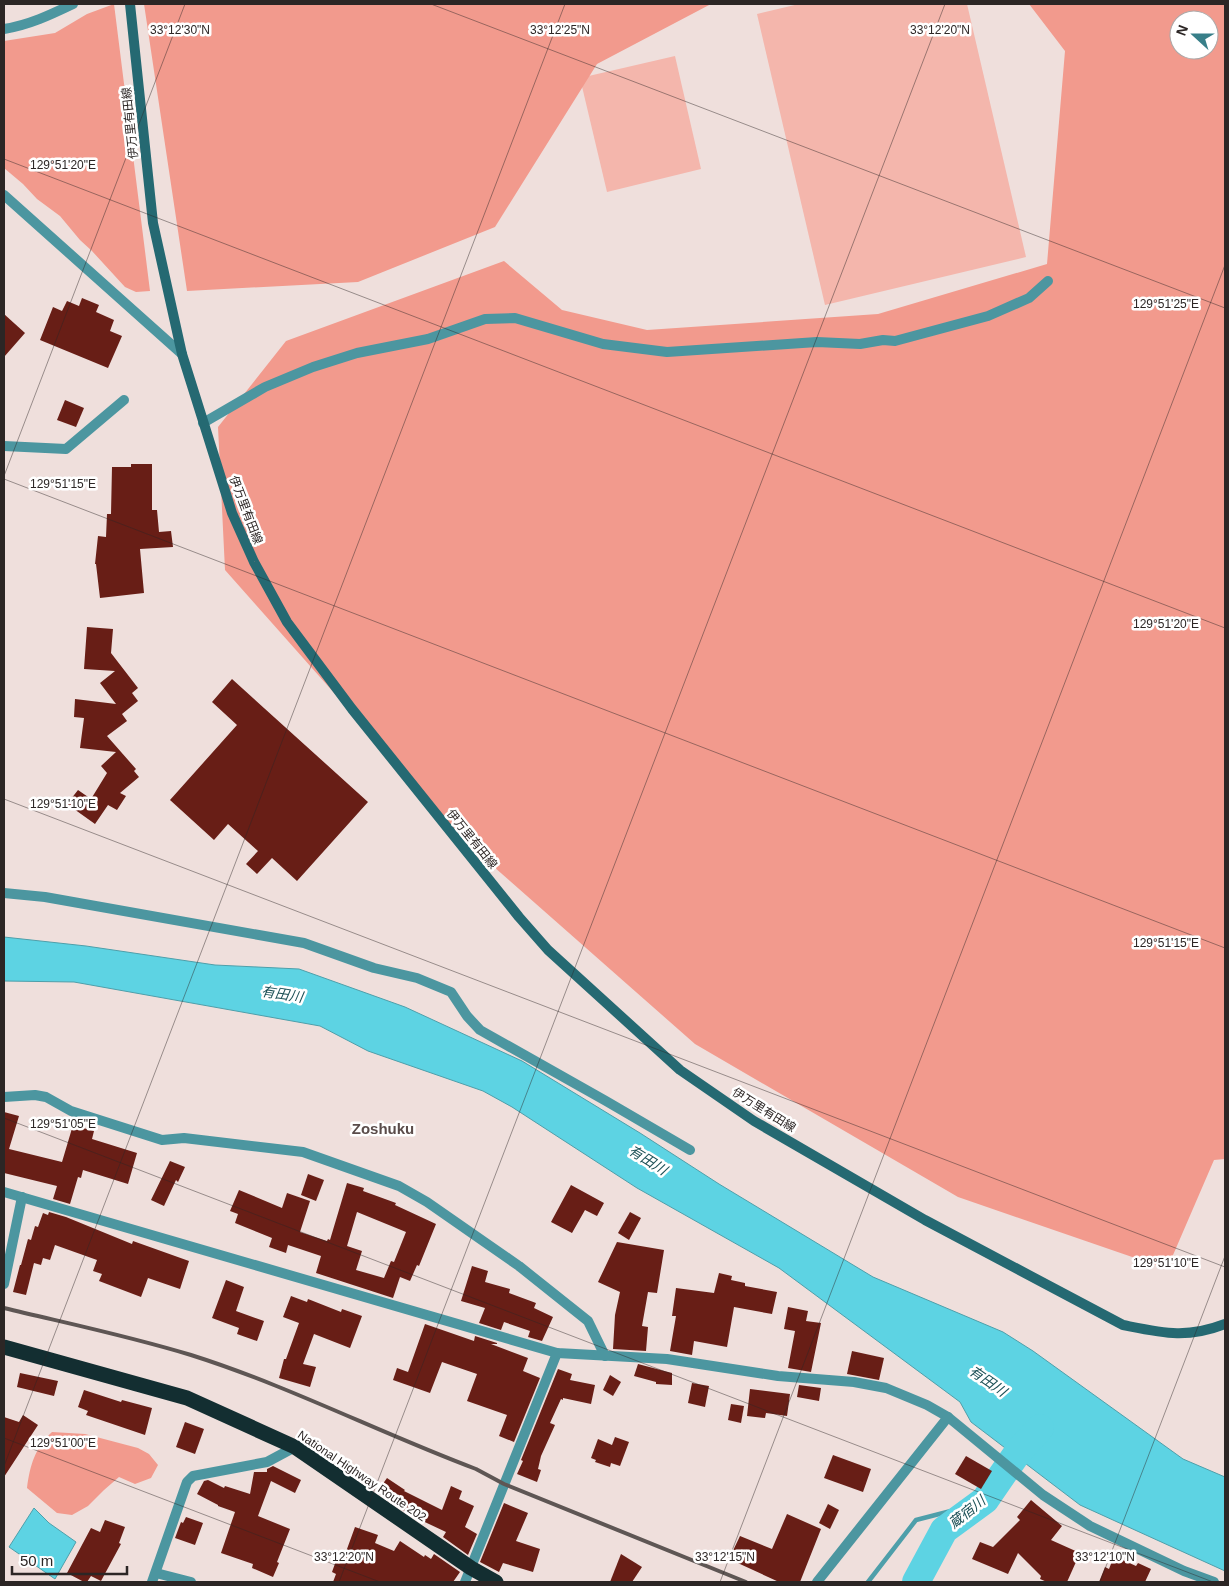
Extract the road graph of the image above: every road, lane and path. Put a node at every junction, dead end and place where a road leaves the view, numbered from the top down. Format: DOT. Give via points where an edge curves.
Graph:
graph roads {
  1 [pos="73,4"];
  2 [pos="130,4"];
  3 [pos="4,29"];
  4 [pos="4,195"];
  5 [pos="1048,280"];
  6 [pos="182,354"];
  7 [pos="124,400"];
  8 [pos="203,423"];
  9 [pos="4,446"];
  10 [pos="4,893"];
  11 [pos="4,1097"];
  12 [pos="690,1150"];
  13 [pos="4,1192"];
  14 [pos="22,1196"];
  15 [pos="4,1284"];
  16 [pos="1225,1324"];
  17 [pos="4,1347"];
  18 [pos="557,1354"];
  19 [pos="606,1356"];
  20 [pos="948,1418"];
  21 [pos="295,1447"];
  22 [pos="471,1568"];
  23 [pos="154,1577"];
  24 [pos="191,1582"];
  25 [pos="465,1582"];
  26 [pos="496,1582"];
  27 [pos="817,1582"];
  28 [pos="1214,1582"];
  1 -- 3 [label="street" via="22,26"];
  2 -- 6 [label="main road, 伊万里有田線" via="153,223"];
  4 -- 6 [label="street"];
  5 -- 8 [label="street" via="1029,298 988,316 895,341 860,344 817,342 667,352 603,344 515,318 485,319 428,339 357,353 313,367 264,387"];
  6 -- 8 [label="main road, 伊万里有田線"];
  7 -- 9 [label="street" via="66,450"];
  8 -- 16 [label="main road, 伊万里有田線" via="232,513 287,622 352,709 519,917 555,957 680,1070 754,1121 925,1220 1123,1325 1180,1334"];
  10 -- 12 [label="street" via="45,897 304,943 374,968 417,978 451,992 480,1030"];
  11 -- 19 [label="street" via="35,1095 162,1140 184,1138 303,1152 399,1186 519,1266 588,1321"];
  13 -- 14 [label="street"];
  14 -- 15 [label="street"];
  14 -- 18 [label="street"];
  17 -- 21 [label="highway, National Highway Route 202" via="187,1398"];
  18 -- 19 [label="street"];
  18 -- 22 [label="street"];
  19 -- 20 [label="street" via="667,1359 778,1376 854,1382 886,1388"];
  20 -- 27 [label="street"];
  20 -- 28 [label="street" via="1043,1495 1090,1526"];
  21 -- 22 [label="highway, National Highway Route 202"];
  21 -- 23 [label="street" via="267,1462 193,1476 187,1482"];
  22 -- 25 [label="street"];
  22 -- 26 [label="highway, National Highway Route 202"];
  23 -- 24 [label="street"];
}
